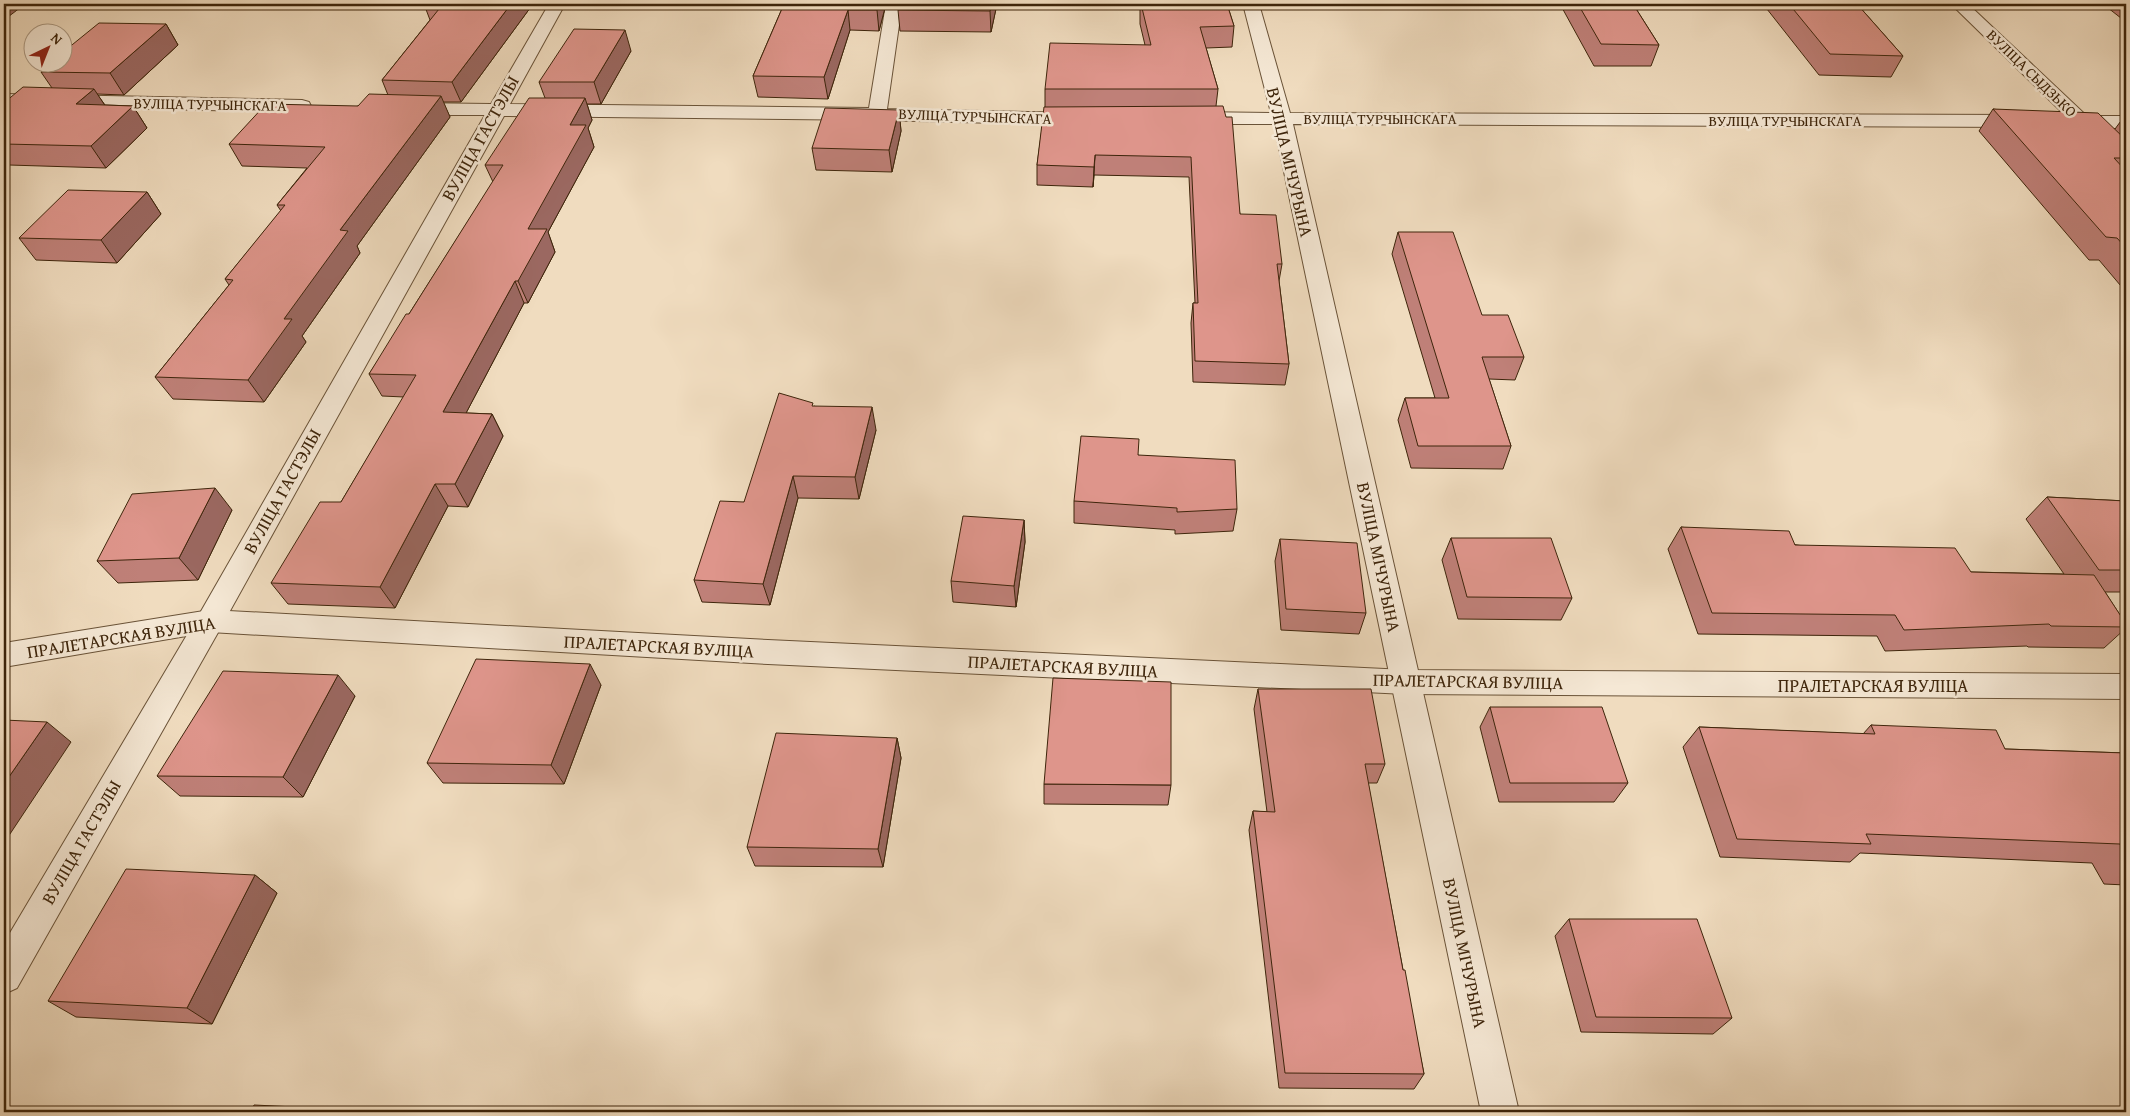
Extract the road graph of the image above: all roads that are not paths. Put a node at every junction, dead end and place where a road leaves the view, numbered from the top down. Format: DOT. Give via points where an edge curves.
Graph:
graph roads {
  1 [pos="557,4"];
  2 [pos="894,4"];
  3 [pos="1251,4"];
  4 [pos="1959,4"];
  5 [pos="4,100"];
  6 [pos="318,107"];
  7 [pos="397,108"];
  8 [pos="495,111"];
  9 [pos="877,114"];
  10 [pos="1175,118"];
  11 [pos="1282,118"];
  12 [pos="1097,119"];
  13 [pos="2082,122"];
  14 [pos="2126,122"];
  15 [pos="2126,164"];
  16 [pos="210,621"];
  17 [pos="4,655"];
  18 [pos="1406,682"];
  19 [pos="2126,687"];
  20 [pos="4,976"];
  21 [pos="1500,1112"];
  1 -- 8 [label="street, ВУЛІЦА ГАСТЭЛЫ"];
  2 -- 9 [label="street"];
  3 -- 11 [label="street, ВУЛІЦА МІЧУРЫНА"];
  4 -- 13 [label="street, ВУЛІЦА СЫДЗЬКО"];
  5 -- 6 [label="street, ВУЛІЦА ТУРЧЫНСКАГА"];
  7 -- 8 [label="street, ВУЛІЦА ТУРЧЫНСКАГА"];
  8 -- 9 [label="street, ВУЛІЦА ТУРЧЫНСКАГА"];
  8 -- 16 [label="street, ВУЛІЦА ГАСТЭЛЫ"];
  9 -- 12 [label="street, ВУЛІЦА ТУРЧЫНСКАГА"];
  10 -- 11 [label="street, ВУЛІЦА ТУРЧЫНСКАГА"];
  11 -- 13 [label="street, ВУЛІЦА ТУРЧЫНСКАГА"];
  11 -- 18 [label="street, ВУЛІЦА МІЧУРЫНА"];
  13 -- 14 [label="street, ВУЛІЦА ТУРЧЫНСКАГА"];
  13 -- 15 [label="street, ВУЛІЦА СЫДЗЬКО"];
  16 -- 17 [label="street, ПРАЛЕТАРСКАЯ ВУЛІЦА"];
  16 -- 18 [label="street, ПРАЛЕТАРСКАЯ ВУЛІЦА"];
  16 -- 20 [label="street, ВУЛІЦА ГАСТЭЛЫ"];
  18 -- 19 [label="street, ПРАЛЕТАРСКАЯ ВУЛІЦА"];
  18 -- 21 [label="street, ВУЛІЦА МІЧУРЫНА"];
}
